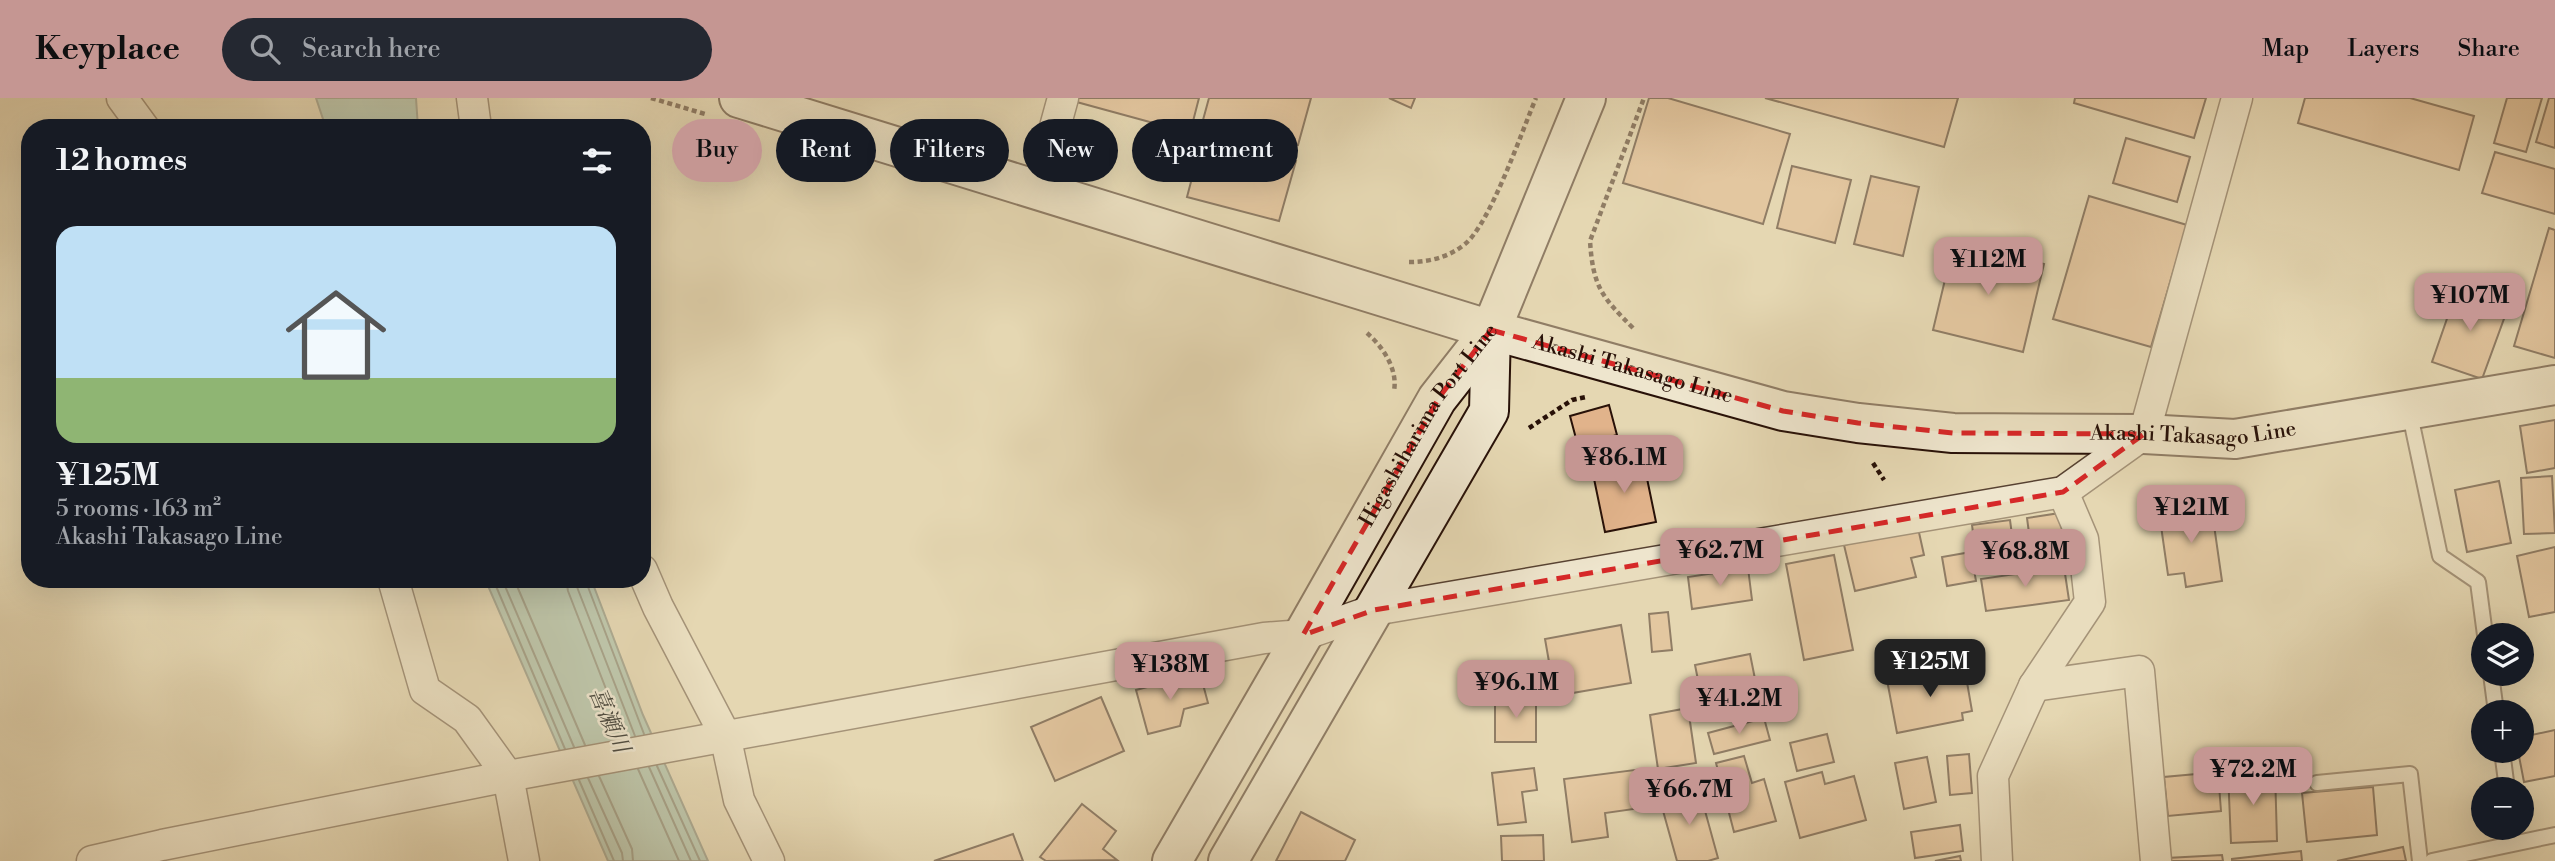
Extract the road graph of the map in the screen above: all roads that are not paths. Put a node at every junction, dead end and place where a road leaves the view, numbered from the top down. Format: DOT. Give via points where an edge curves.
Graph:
graph roads {
  1 [pos="122,98"];
  2 [pos="472,98"];
  3 [pos="1063,98"];
  4 [pos="1586,98"];
  5 [pos="2237,98"];
  6 [pos="749,105"];
  7 [pos="137,119"];
  8 [pos="475,119"];
  9 [pos="1038,189"];
  10 [pos="1491,330"];
  11 [pos="2555,385"];
  12 [pos="2409,408"];
  13 [pos="2144,434"];
  14 [pos="2063,492"];
  15 [pos="396,588"];
  16 [pos="650,588"];
  17 [pos="1374,610"];
  18 [pos="2483,623"];
  19 [pos="1303,635"];
  20 [pos="2034,686"];
  21 [pos="725,735"];
  22 [pos="508,776"];
  23 [pos="2317,783"];
  24 [pos="2555,835"];
  25 [pos="2515,840"];
  26 [pos="2515,843"];
  27 [pos="167,853"];
  28 [pos="92,861"];
  29 [pos="524,861"];
  30 [pos="769,861"];
  31 [pos="1172,861"];
  32 [pos="1228,861"];
  33 [pos="1997,861"];
  34 [pos="2156,861"];
  35 [pos="2420,861"];
  36 [pos="2432,861"];
  1 -- 7 [label="street"];
  2 -- 8 [label="street"];
  3 -- 9 [label="street"];
  4 -- 10 [label="main road"];
  5 -- 13 [label="street"];
  6 -- 9 [label="main road, Akashi Takasago Line"];
  9 -- 10 [label="main road, Akashi Takasago Line"];
  10 -- 13 [label="main road, Akashi Takasago Line" via="1783,411 1833,419 1953,433"];
  10 -- 17 [label="main road, Higashiharima Port Line" via="1489,411"];
  10 -- 19 [label="main road, Higashiharima Port Line" via="1437,399"];
  11 -- 12 [label="main road, Akashi Takasago Line"];
  12 -- 13 [label="main road, Akashi Takasago Line" via="2235,439"];
  12 -- 18 [label="lane" via="2440,556 2478,582"];
  13 -- 14 [label="street"];
  14 -- 17 [label="street"];
  14 -- 20 [label="street" via="2083,539 2090,602"];
  15 -- 22 [label="street" via="425,690 467,719"];
  16 -- 21 [label="street"];
  17 -- 19 [label="street"];
  17 -- 32 [label="main road, Higashiharima Port Line"];
  19 -- 21 [label="street" via="1264,638"];
  19 -- 31 [label="main road, Higashiharima Port Line"];
  20 -- 33 [label="street" via="1993,776"];
  20 -- 34 [label="street" via="2139,671"];
  21 -- 22 [label="street"];
  21 -- 30 [label="street" via="739,800"];
  22 -- 27 [label="street"];
  22 -- 29 [label="street"];
  23 -- 35 [label="lane" via="2410,775"];
  24 -- 26 [label="lane"];
  25 -- 26 [label="lane"];
  26 -- 36 [label="lane"];
  27 -- 28 [label="street"];
}
